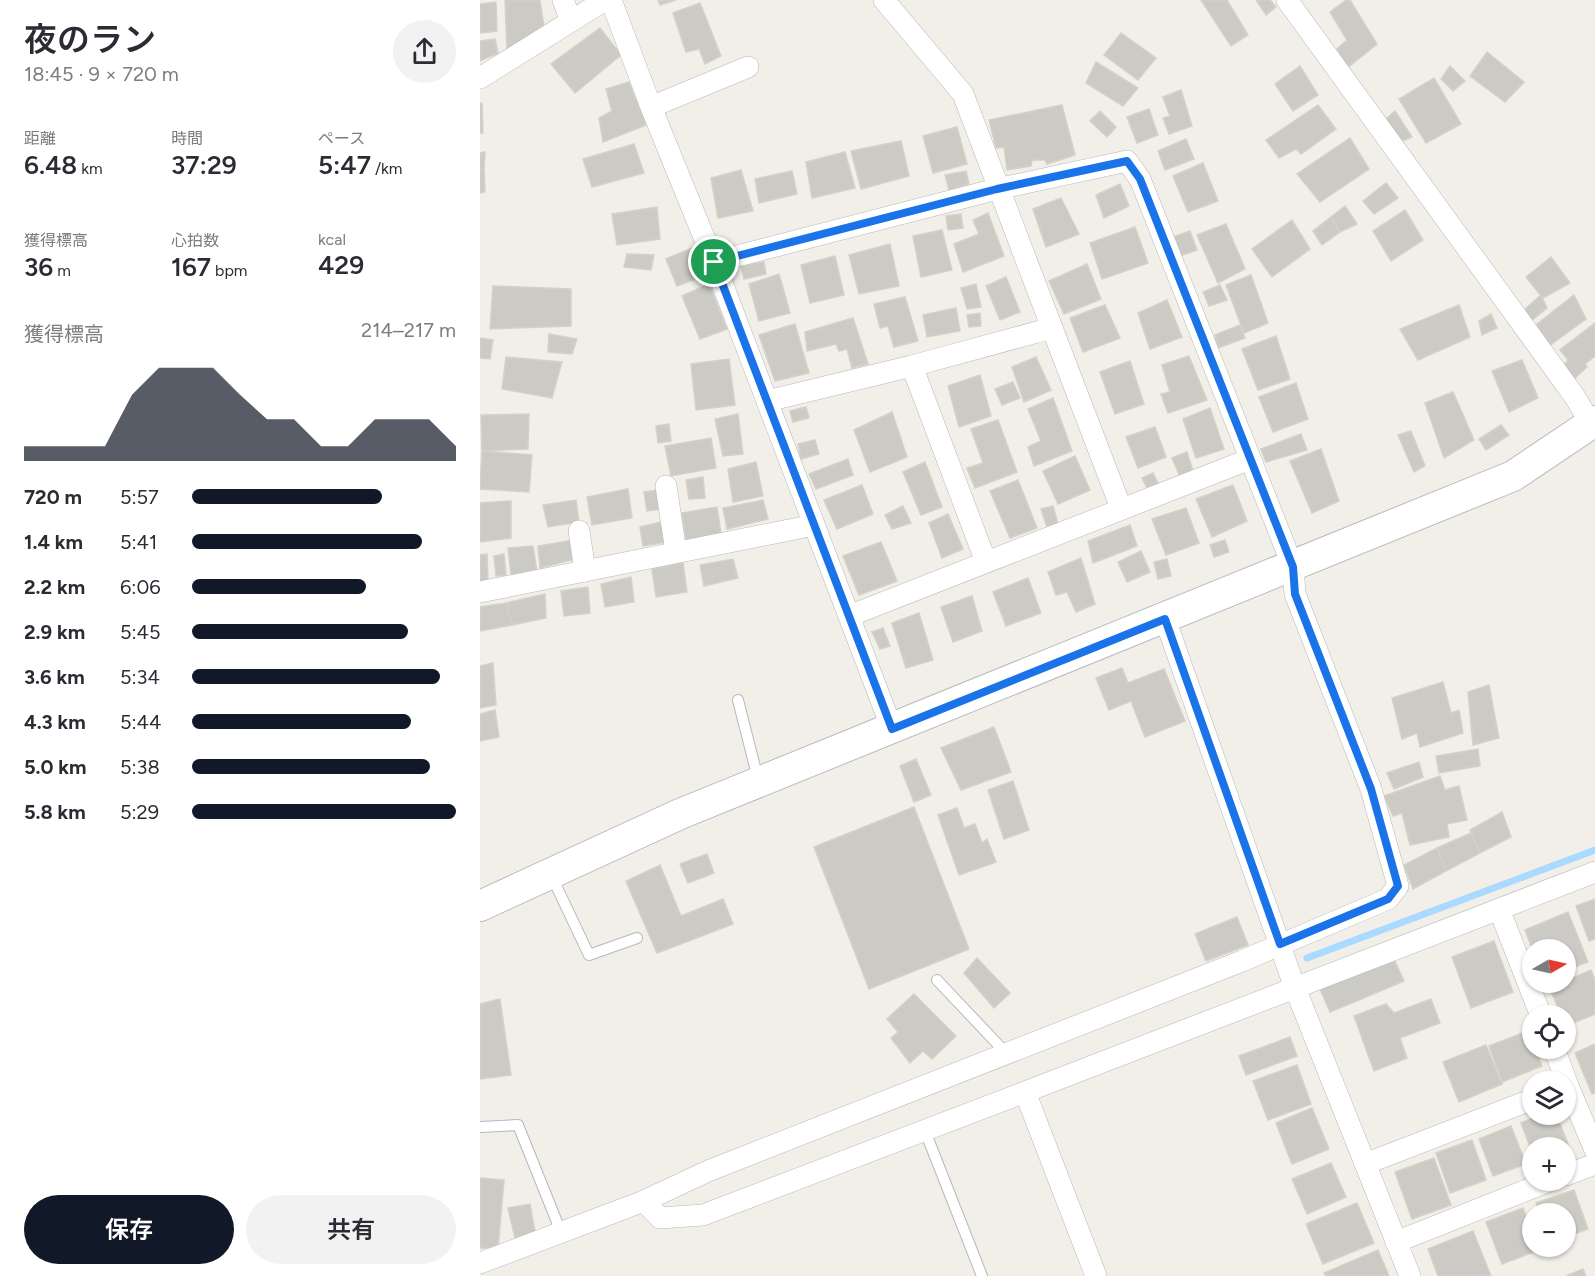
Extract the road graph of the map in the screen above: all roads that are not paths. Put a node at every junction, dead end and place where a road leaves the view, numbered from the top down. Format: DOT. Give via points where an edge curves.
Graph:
graph roads {
  1 [pos="563,0"];
  2 [pos="605,0"];
  3 [pos="610,0"];
  4 [pos="884,0"];
  5 [pos="1287,0"];
  6 [pos="571,21"];
  7 [pos="748,67"];
  8 [pos="480,78"];
  9 [pos="651,107"];
  10 [pos="997,189"];
  11 [pos="714,262"];
  12 [pos="1052,328"];
  13 [pos="912,366"];
  14 [pos="767,401"];
  15 [pos="1593,423"];
  16 [pos="1250,459"];
  17 [pos="666,486"];
  18 [pos="1121,508"];
  19 [pos="814,525"];
  20 [pos="579,531"];
  21 [pos="676,552"];
  22 [pos="986,562"];
  23 [pos="1293,567"];
  24 [pos="585,571"];
  25 [pos="480,592"];
  26 [pos="849,616"];
  27 [pos="1165,619"];
  28 [pos="738,700"];
  29 [pos="892,729"];
  30 [pos="759,783"];
  31 [pos="1595,872"];
  32 [pos="550,874"];
  33 [pos="480,906"];
  34 [pos="1499,909"];
  35 [pos="637,938"];
  36 [pos="1280,944"];
  37 [pos="937,980"];
  38 [pos="1295,988"];
  39 [pos="1537,1005"];
  40 [pos="1007,1054"];
  41 [pos="1025,1092"];
  42 [pos="1522,1103"];
  43 [pos="1576,1107"];
  44 [pos="480,1127"];
  45 [pos="925,1131"];
  46 [pos="1595,1150"];
  47 [pos="1365,1164"];
  48 [pos="1595,1164"];
  49 [pos="1576,1171"];
  50 [pos="1524,1191"];
  51 [pos="644,1201"];
  52 [pos="561,1232"];
  53 [pos="1396,1242"];
  54 [pos="480,1263"];
  55 [pos="982,1276"];
  56 [pos="1096,1276"];
  57 [pos="1410,1276"];
  1 -- 6 [label="street"];
  2 -- 6 [label="street"];
  3 -- 9 [label="street"];
  4 -- 10 [label="street" via="963,94"];
  5 -- 15 [label="street"];
  6 -- 8 [label="street"];
  7 -- 9 [label="street"];
  9 -- 11 [label="street"];
  10 -- 11 [label="street"];
  10 -- 12 [label="street"];
  10 -- 16 [label="street" via="1127,161 1140,179"];
  11 -- 14 [label="street"];
  12 -- 13 [label="street"];
  12 -- 18 [label="street"];
  13 -- 14 [label="street"];
  13 -- 22 [label="street"];
  14 -- 19 [label="street"];
  15 -- 23 [label="street" via="1513,476"];
  16 -- 18 [label="street"];
  16 -- 23 [label="street"];
  17 -- 21 [label="street"];
  18 -- 22 [label="street"];
  19 -- 21 [label="street"];
  19 -- 26 [label="street"];
  20 -- 24 [label="street"];
  21 -- 24 [label="street"];
  22 -- 26 [label="street"];
  23 -- 27 [label="street"];
  23 -- 36 [label="street" via="1295,594 1371,789 1398,886 1388,899"];
  24 -- 25 [label="street"];
  26 -- 29 [label="street"];
  27 -- 29 [label="street"];
  27 -- 36 [label="street"];
  28 -- 30 [label="lane"];
  29 -- 30 [label="street"];
  30 -- 32 [label="street" via="680,814"];
  31 -- 34 [label="street"];
  32 -- 33 [label="street"];
  32 -- 35 [label="lane" via="589,955"];
  34 -- 38 [label="street"];
  34 -- 39 [label="street"];
  36 -- 38 [label="street"];
  36 -- 40 [label="street"];
  37 -- 40 [label="lane"];
  38 -- 41 [label="street"];
  38 -- 47 [label="street"];
  40 -- 51 [label="street" via="708,1171"];
  41 -- 45 [label="street"];
  41 -- 56 [label="street"];
  42 -- 47 [label="street"];
  43 -- 46 [label="street"];
  44 -- 52 [label="lane" via="518,1125"];
  45 -- 51 [label="street" via="703,1215 660,1218"];
  45 -- 55 [label="lane"];
  47 -- 53 [label="street"];
  48 -- 49 [label="street"];
  50 -- 53 [label="street"];
  51 -- 52 [label="street"];
  52 -- 54 [label="street"];
  53 -- 57 [label="street"];
}
